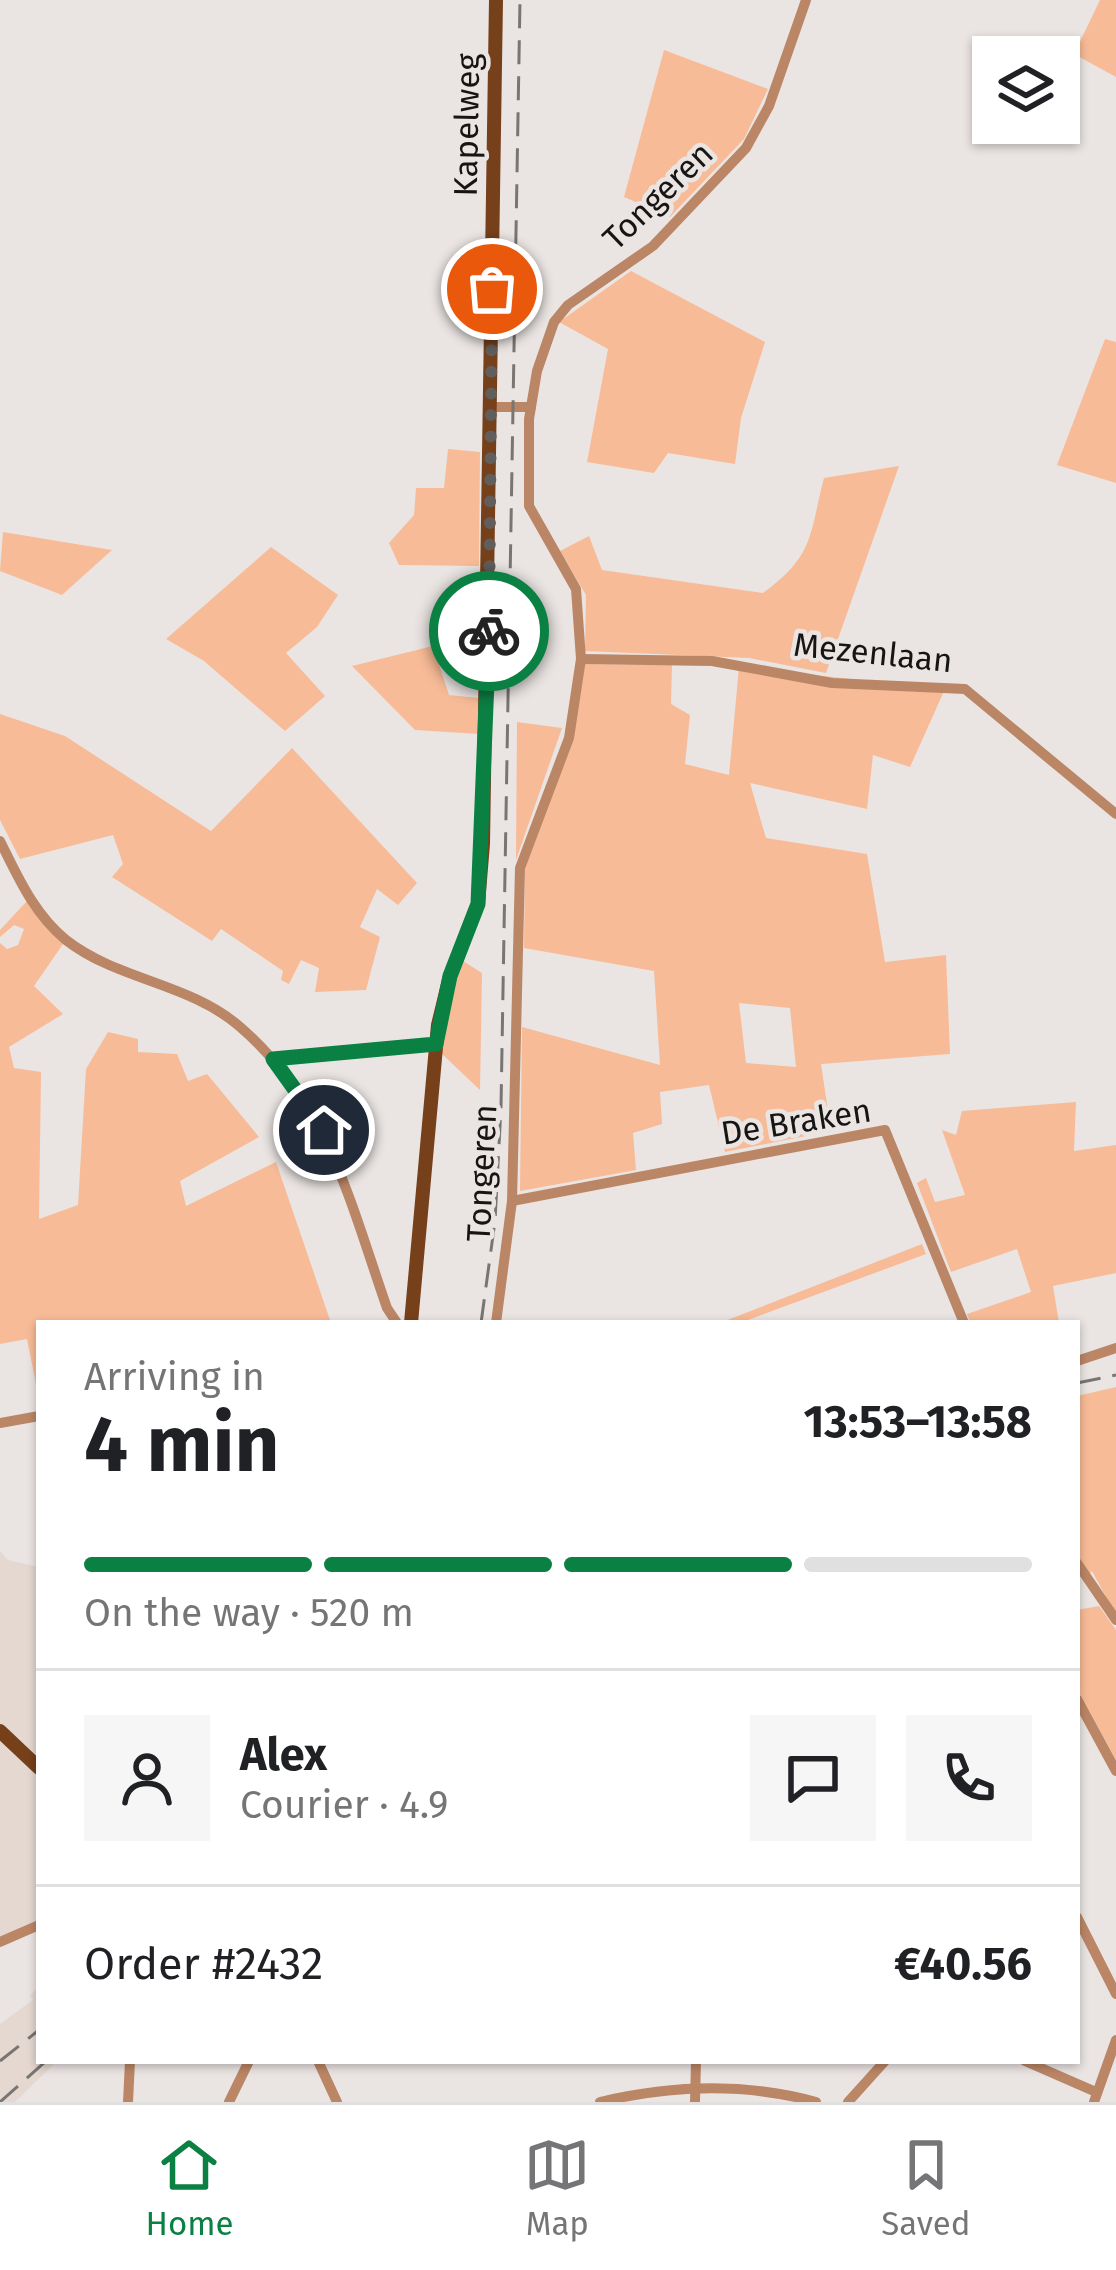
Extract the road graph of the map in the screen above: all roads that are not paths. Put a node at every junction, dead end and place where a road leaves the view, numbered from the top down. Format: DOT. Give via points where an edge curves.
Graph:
graph roads {
  1 [pos="496,0"];
  2 [pos="806,0"];
  3 [pos="491,407"];
  4 [pos="531,407"];
  5 [pos="581,658"];
  6 [pos="1116,814"];
  7 [pos="0,841"];
  8 [pos="436,1044"];
  9 [pos="273,1059"];
  10 [pos="512,1201"];
  11 [pos="395,1320"];
  12 [pos="411,1320"];
  13 [pos="496,1320"];
  14 [pos="963,1320"];
  15 [pos="1116,1348"];
  16 [pos="1080,1359"];
  17 [pos="36,1417"];
  18 [pos="0,1423"];
  19 [pos="1080,1567"];
  20 [pos="1116,1620"];
  21 [pos="1080,1705"];
  22 [pos="0,1731"];
  23 [pos="36,1765"];
  24 [pos="1116,1771"];
  25 [pos="1080,1923"];
  26 [pos="36,1926"];
  27 [pos="0,1942"];
  28 [pos="1116,1994"];
  29 [pos="1116,2040"];
  30 [pos="130,2064"];
  31 [pos="247,2064"];
  32 [pos="319,2064"];
  33 [pos="696,2064"];
  34 [pos="882,2064"];
  35 [pos="1031,2064"];
  36 [pos="1110,2070"];
  37 [pos="695,2086"];
  38 [pos="1095,2097"];
  39 [pos="128,2102"];
  40 [pos="229,2102"];
  41 [pos="337,2102"];
  42 [pos="599,2102"];
  43 [pos="695,2102"];
  44 [pos="816,2102"];
  45 [pos="848,2102"];
  1 -- 3 [label="main road, Kapelweg"];
  2 -- 4 [label="street, Tongeren" via="746,148 653,246 568,305 544,347"];
  3 -- 4 [label="street"];
  3 -- 8 [label="main road, Kapelweg" via="480,891"];
  4 -- 5 [label="street, Tongeren" via="530,506 576,589"];
  5 -- 6 [label="street, Mezenlaan" via="712,661 832,682 965,689"];
  5 -- 10 [label="street, Tongeren" via="568,738 520,868"];
  7 -- 9 [label="street" via="25,891 64,938 206,1003"];
  8 -- 9 [label="street"];
  8 -- 12 [label="main road, Kapelweg"];
  9 -- 11 [label="street" via="319,1118"];
  10 -- 13 [label="street, Tongeren"];
  10 -- 14 [label="street, De Braken" via="885,1130"];
  15 -- 16 [label="street"];
  17 -- 18 [label="street"];
  19 -- 20 [label="street"];
  21 -- 24 [label="street"];
  22 -- 23 [label="main road"];
  25 -- 28 [label="street"];
  26 -- 27 [label="street"];
  29 -- 36 [label="street"];
  30 -- 39 [label="street"];
  31 -- 40 [label="street"];
  32 -- 41 [label="street"];
  33 -- 37 [label="street"];
  34 -- 45 [label="street"];
  35 -- 38 [label="street"];
  36 -- 38 [label="street"];
  37 -- 42 [label="street"];
  37 -- 43 [label="street"];
  37 -- 44 [label="street"];
}
